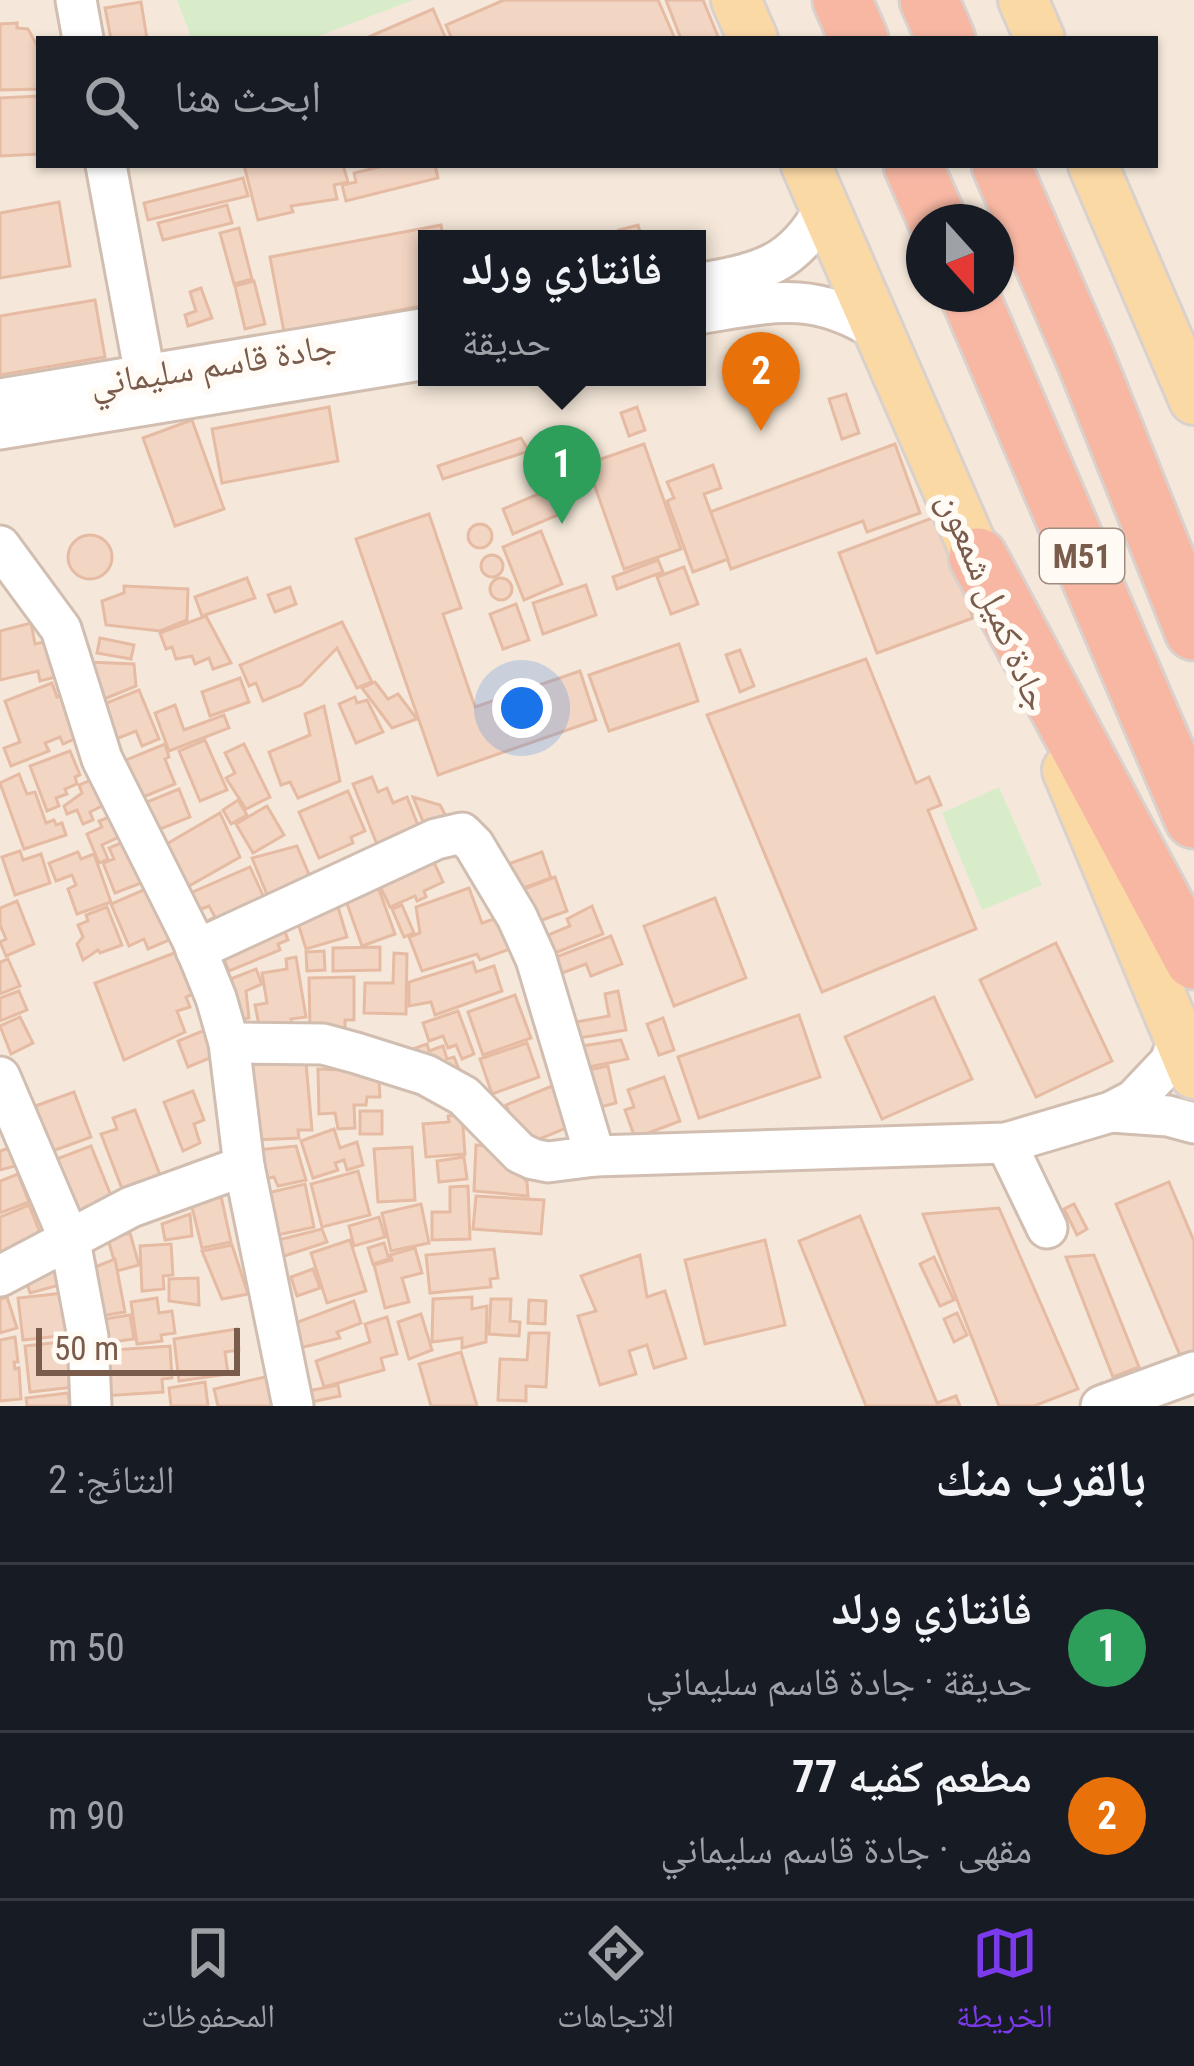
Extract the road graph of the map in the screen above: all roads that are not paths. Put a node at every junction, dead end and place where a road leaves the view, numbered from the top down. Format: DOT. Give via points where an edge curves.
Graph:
graph roads {
  1 [pos="76,0"];
  2 [pos="736,0"];
  3 [pos="928,0"];
  4 [pos="1023,0"];
  5 [pos="82,36"];
  6 [pos="752,36"];
  7 [pos="945,36"];
  8 [pos="1039,36"];
  9 [pos="107,168"];
  10 [pos="915,168"];
  11 [pos="1002,168"];
  12 [pos="1095,168"];
  13 [pos="815,187"];
  14 [pos="930,204"];
  15 [pos="706,282"];
  16 [pos="977,312"];
  17 [pos="706,313"];
  18 [pos="418,330"];
  19 [pos="876,330"];
  20 [pos="418,359"];
  21 [pos="1086,360"];
  22 [pos="148,389"];
  23 [pos="0,399"];
  24 [pos="1194,400"];
  25 [pos="0,429"];
  26 [pos="0,546"];
  27 [pos="978,557"];
  28 [pos="1194,575"];
  29 [pos="1194,631"];
  30 [pos="1194,819"];
  31 [pos="196,950"];
  32 [pos="1194,960"];
  33 [pos="229,1042"];
  34 [pos="1187,1057"];
  35 [pos="0,1077"];
  36 [pos="1112,1112"];
  37 [pos="1194,1123"];
  38 [pos="1006,1143"];
  39 [pos="595,1156"];
  40 [pos="244,1166"];
  41 [pos="1047,1228"];
  42 [pos="70,1241"];
  43 [pos="0,1276"];
  44 [pos="1194,1372"];
  45 [pos="91,1406"];
  46 [pos="293,1406"];
  47 [pos="1101,1406"];
  1 -- 5 [label="street"];
  2 -- 6 [label="main road"];
  3 -- 7 [label="highway"];
  4 -- 8 [label="main road"];
  9 -- 22 [label="street"];
  10 -- 14 [label="highway"];
  11 -- 21 [label="highway, M51"];
  12 -- 24 [label="main road"];
  13 -- 15 [label="street" via="812,232 772,266"];
  13 -- 19 [label="main road, جادة كميل شمعون"];
  16 -- 30 [label="highway, M51"];
  17 -- 19 [label="street" via="818,303"];
  18 -- 22 [label="street, جادة قاسم سليماني"];
  19 -- 27 [label="main road, جادة كميل شمعون"];
  20 -- 22 [label="street, جادة قاسم سليماني"];
  21 -- 28 [label="highway"];
  21 -- 29 [label="highway, M51"];
  22 -- 23 [label="street, جادة قاسم سليماني"];
  22 -- 25 [label="street, جادة قاسم سليماني"];
  26 -- 31 [label="street" via="61,628 102,759"];
  27 -- 32 [label="highway"];
  27 -- 34 [label="main road, جادة كميل شمعون"];
  31 -- 33 [label="street"];
  31 -- 39 [label="street" via="462,833 526,935"];
  33 -- 39 [label="street" via="323,1044 356,1053 464,1096 533,1160"];
  33 -- 40 [label="street"];
  34 -- 36 [label="street"];
  35 -- 42 [label="street"];
  36 -- 37 [label="street"];
  36 -- 38 [label="street"];
  38 -- 39 [label="street"];
  38 -- 41 [label="street"];
  40 -- 42 [label="street" via="130,1207"];
  40 -- 46 [label="street"];
  42 -- 43 [label="street"];
  42 -- 45 [label="street"];
  44 -- 47 [label="street"];
}
